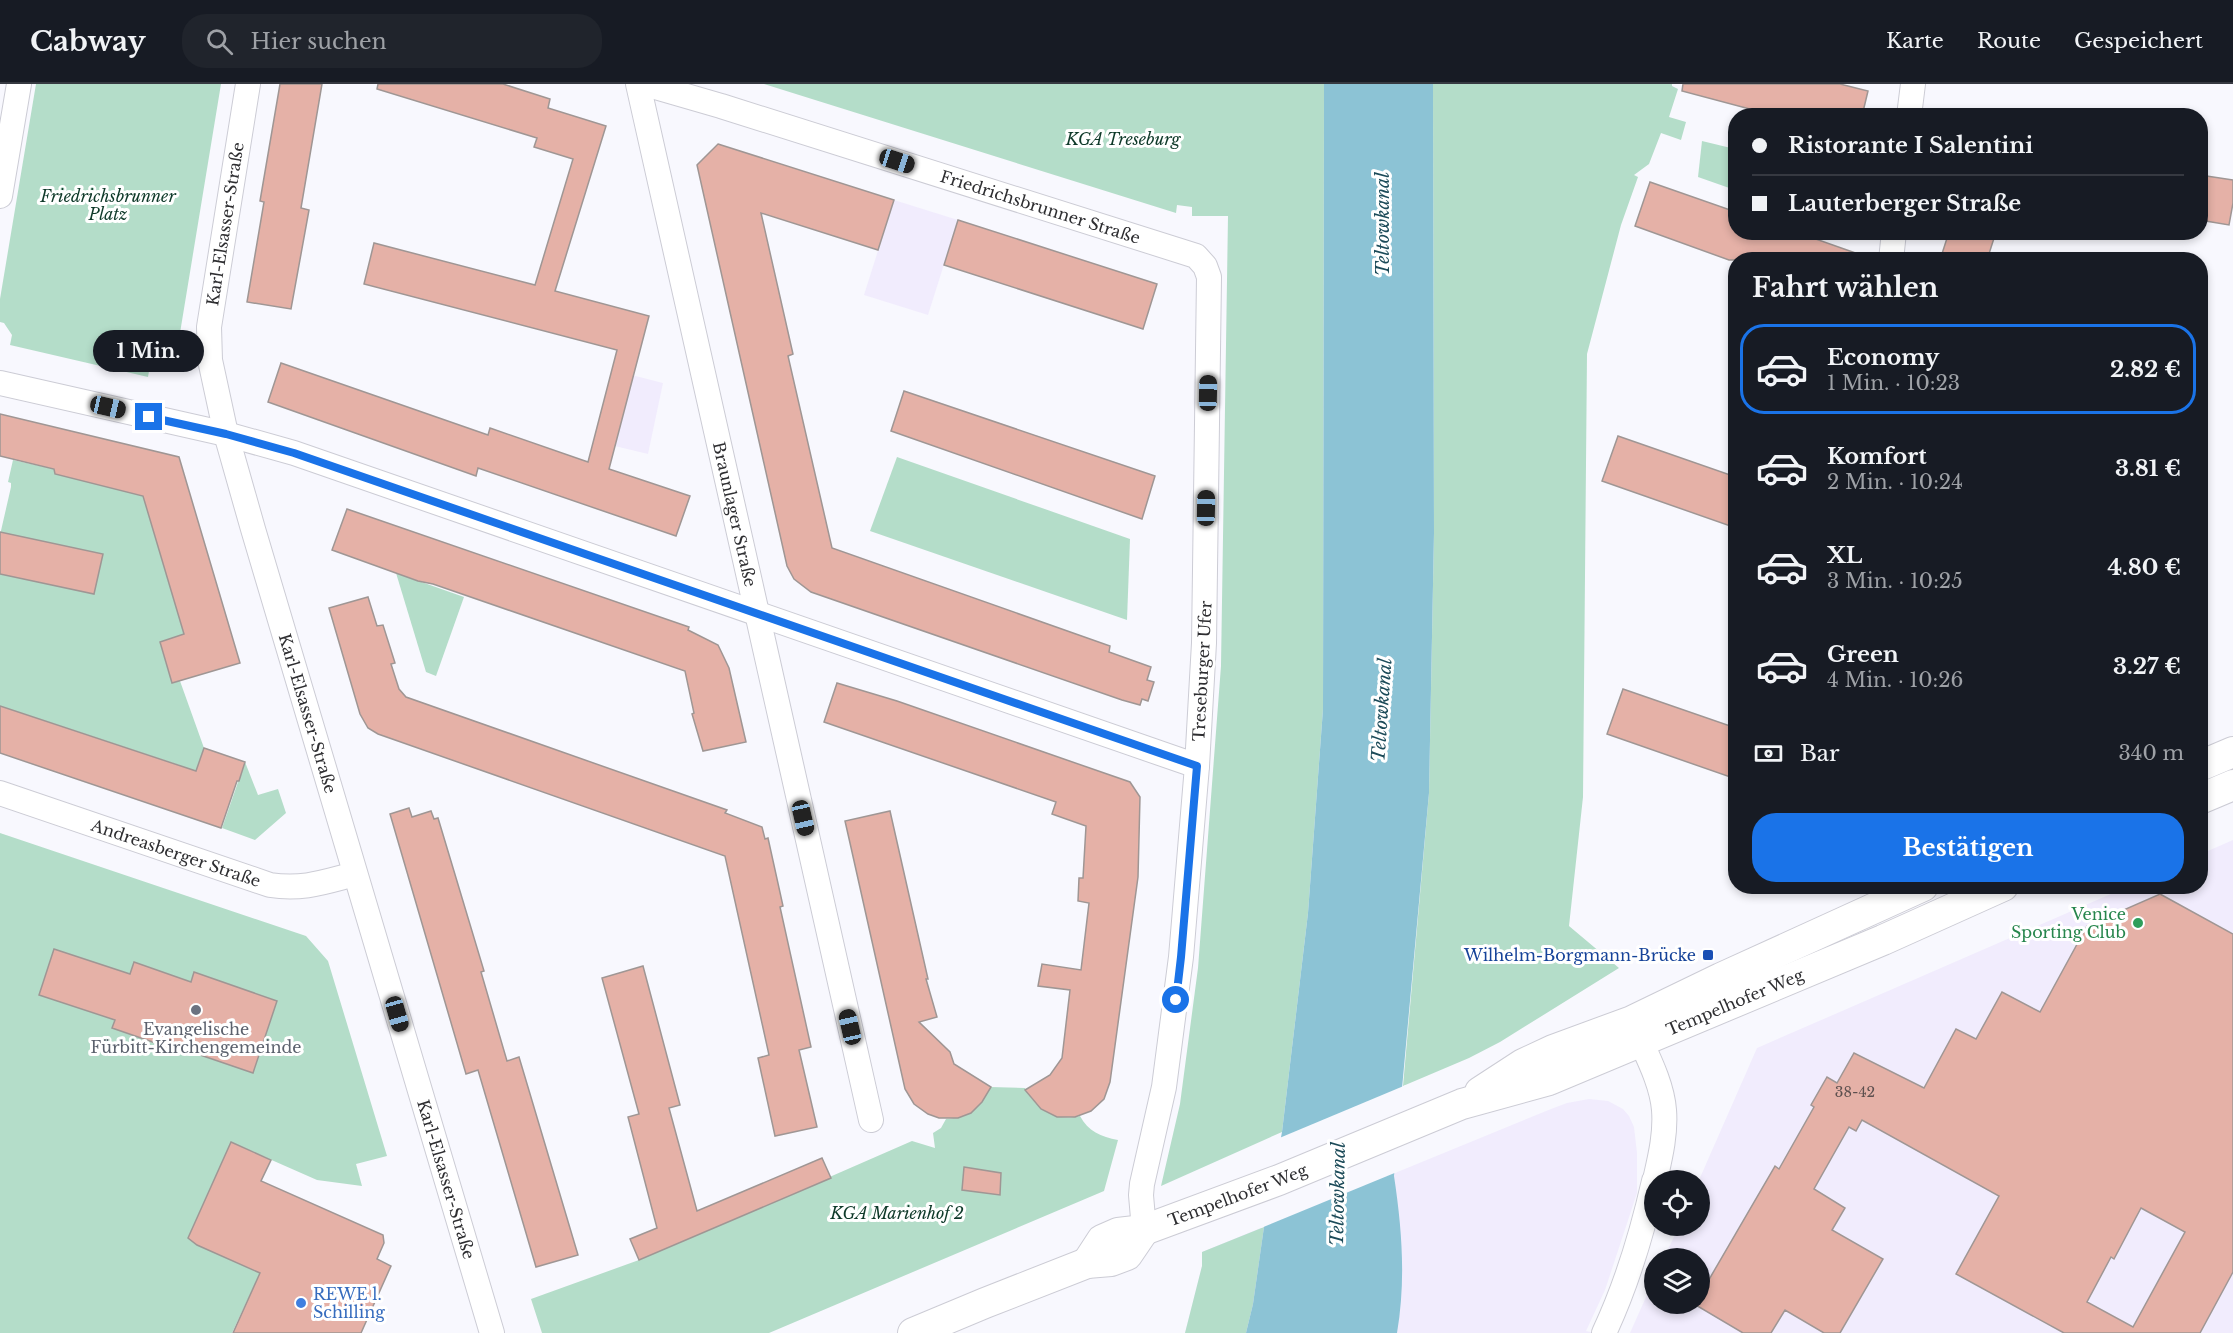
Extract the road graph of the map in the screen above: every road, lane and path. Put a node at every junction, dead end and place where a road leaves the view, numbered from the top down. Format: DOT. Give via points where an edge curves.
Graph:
graph roads {
  1 [pos="19,84"];
  2 [pos="248,84"];
  3 [pos="638,84"];
  4 [pos="645,84"];
  5 [pos="1913,84"];
  6 [pos="1910,108"];
  7 [pos="0,196"];
  8 [pos="1196,256"];
  9 [pos="0,383"];
  10 [pos="226,434"];
  11 [pos="757,614"];
  12 [pos="2233,752"];
  13 [pos="2208,763"];
  14 [pos="1197,766"];
  15 [pos="2233,785"];
  16 [pos="0,793"];
  17 [pos="2208,796"];
  18 [pos="356,874"];
  19 [pos="1907,894"];
  20 [pos="1925,894"];
  21 [pos="1985,894"];
  22 [pos="1935,917"];
  23 [pos="1636,1031"];
  24 [pos="871,1120"];
  25 [pos="1657,1170"];
  26 [pos="1644,1226"];
  27 [pos="1144,1230"];
  28 [pos="492,1333"];
  29 [pos="913,1333"];
  30 [pos="1605,1333"];
  1 -- 7 [label="street"];
  2 -- 10 [label="street, Karl-Elsasser-Straße" via="208,327 210,360"];
  3 -- 11 [label="street, Braunlager Straße"];
  4 -- 8 [label="street, Friedrichsbrunner Straße"];
  5 -- 6 [label="street"];
  8 -- 14 [label="street, Treseburger Ufer" via="1209,277 1204,643"];
  9 -- 10 [label="street"];
  10 -- 11 [label="street" via="294,453"];
  10 -- 18 [label="street, Karl-Elsasser-Straße"];
  11 -- 14 [label="street"];
  11 -- 24 [label="street, Braunlager Straße"];
  12 -- 13 [label="street"];
  14 -- 27 [label="street, Treseburger Ufer" via="1181,957 1166,1076 1141,1195"];
  15 -- 17 [label="street"];
  16 -- 18 [label="street, Andreasberger Straße" via="270,885 309,887"];
  18 -- 28 [label="street, Karl-Elsasser-Straße"];
  19 -- 23 [label="street, Tempelhofer Weg" via="1721,978"];
  20 -- 22 [label="street"];
  21 -- 22 [label="street, Tempelhofer Weg"];
  22 -- 23 [label="street, Tempelhofer Weg"];
  23 -- 25 [label="street" via="1660,1089 1664,1110"];
  23 -- 27 [label="street, Tempelhofer Weg" via="1534,1086 1462,1104 1279,1180"];
  26 -- 30 [label="street"];
  27 -- 29 [label="street" via="1127,1255 1087,1263"];
}
